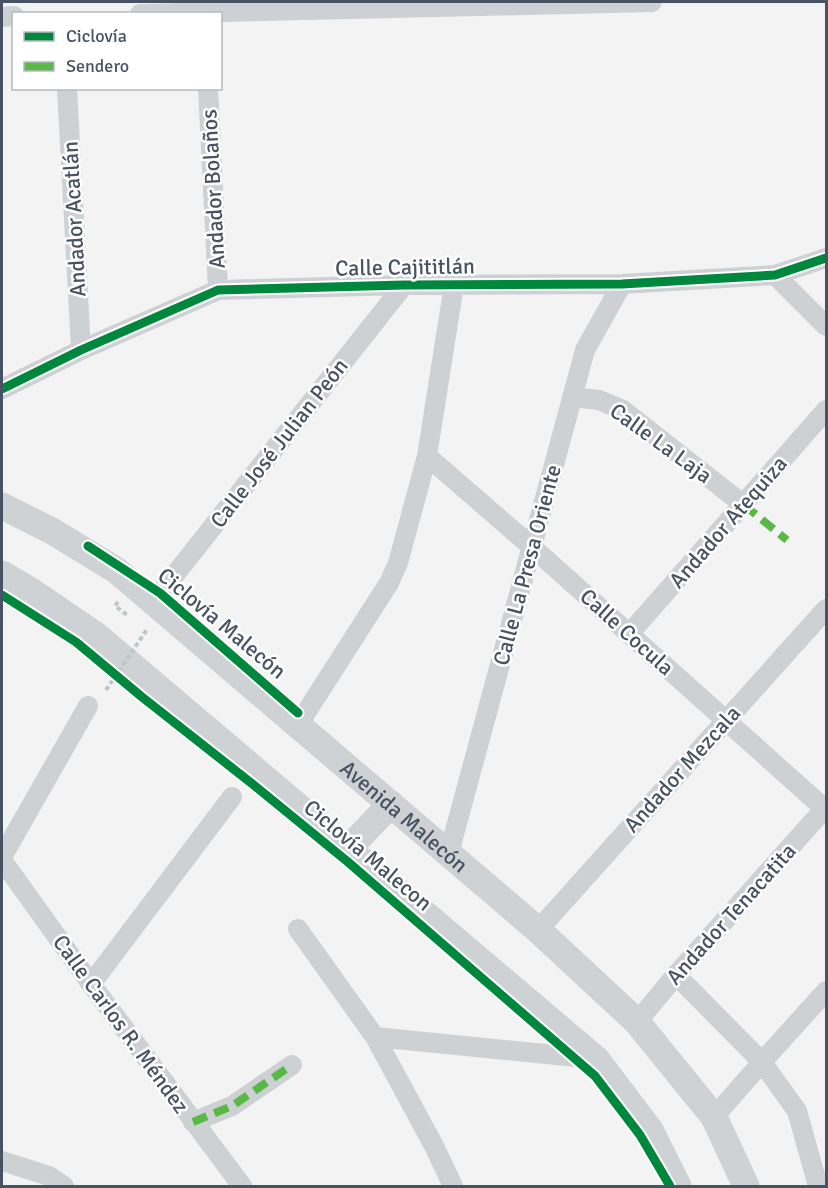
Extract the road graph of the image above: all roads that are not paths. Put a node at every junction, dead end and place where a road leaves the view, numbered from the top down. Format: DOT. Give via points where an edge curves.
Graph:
graph roads {
  1 [pos="652,2"];
  2 [pos="452,4"];
  3 [pos="205,9"];
  4 [pos="166,12"];
  5 [pos="66,90"];
  6 [pos="208,90"];
  7 [pos="826,258"];
  8 [pos="775,275"];
  9 [pos="622,284"];
  10 [pos="404,285"];
  11 [pos="454,285"];
  12 [pos="218,290"];
  13 [pos="826,326"];
  14 [pos="81,350"];
  15 [pos="2,389"];
  16 [pos="572,397"];
  17 [pos="826,410"];
  18 [pos="427,456"];
  19 [pos="744,505"];
  20 [pos="2,506"];
  21 [pos="532,547"];
  22 [pos="2,574"];
  23 [pos="154,601"];
  24 [pos="826,609"];
  25 [pos="629,634"];
  26 [pos="88,706"];
  27 [pos="726,721"];
  28 [pos="298,724"];
  29 [pos="232,797"];
  30 [pos="391,804"];
  31 [pos="826,809"];
  32 [pos="348,849"];
  33 [pos="449,853"];
  34 [pos="2,859"];
  35 [pos="298,929"];
  36 [pos="538,930"];
  37 [pos="676,975"];
  38 [pos="91,984"];
  39 [pos="826,991"];
  40 [pos="637,1022"];
  41 [pos="375,1037"];
  42 [pos="596,1059"];
  43 [pos="762,1062"];
  44 [pos="292,1065"];
  45 [pos="714,1117"];
  46 [pos="193,1122"];
  47 [pos="2,1161"];
  48 [pos="64,1186"];
  49 [pos="242,1186"];
  50 [pos="453,1186"];
  51 [pos="678,1186"];
  52 [pos="746,1186"];
  53 [pos="818,1186"];
  1 -- 2 [label="street"];
  2 -- 3 [label="street"];
  3 -- 4 [label="street"];
  5 -- 14 [label="street, Andador Acatlán"];
  6 -- 12 [label="street, Andador Bolaños"];
  7 -- 8 [label="street, Calle Cajititlán"];
  8 -- 9 [label="street, Calle Cajititlán"];
  8 -- 13 [label="street"];
  9 -- 11 [label="street, Calle Cajititlán"];
  9 -- 16 [label="street, Calle La Presa Oriente" via="585,350"];
  10 -- 11 [label="street, Calle Cajititlán"];
  10 -- 12 [label="street, Calle Cajititlán"];
  10 -- 23 [label="street, Calle José Julian Peón"];
  11 -- 18 [label="street"];
  12 -- 14 [label="street, Calle Cajititlán"];
  14 -- 15 [label="street, Calle Cajititlán"];
  16 -- 19 [label="street, Calle La Laja" via="599,400 623,410"];
  16 -- 21 [label="street, Calle La Presa Oriente"];
  17 -- 19 [label="street, Andador Atequiza"];
  18 -- 21 [label="street, Calle Cocula"];
  18 -- 28 [label="street" via="389,584"];
  19 -- 25 [label="street, Andador Atequiza"];
  20 -- 23 [label="main road, Avenida Malecón" via="116,570"];
  21 -- 25 [label="street, Calle Cocula"];
  21 -- 33 [label="street, Calle La Presa Oriente"];
  22 -- 32 [label="main road" via="97,636"];
  23 -- 28 [label="main road, Avenida Malecón"];
  24 -- 27 [label="street, Andador Mezcala"];
  25 -- 27 [label="street, Calle Cocula"];
  26 -- 34 [label="street"];
  27 -- 31 [label="street, Calle Cocula"];
  27 -- 36 [label="street, Andador Mezcala"];
  28 -- 30 [label="main road, Avenida Malecón"];
  29 -- 38 [label="street"];
  30 -- 32 [label="main road"];
  30 -- 33 [label="main road, Avenida Malecón"];
  31 -- 37 [label="street, Andador Tenacatita"];
  32 -- 42 [label="main road"];
  33 -- 36 [label="main road, Avenida Malecón"];
  34 -- 38 [label="street, Calle Carlos R. Méndez"];
  35 -- 41 [label="street"];
  36 -- 40 [label="main road, Avenida Malecón"];
  37 -- 40 [label="street, Andador Tenacatita"];
  37 -- 43 [label="street"];
  38 -- 46 [label="street, Calle Carlos R. Méndez"];
  39 -- 43 [label="street"];
  40 -- 45 [label="main road, Avenida Malecón"];
  41 -- 42 [label="street"];
  41 -- 50 [label="street"];
  42 -- 51 [label="main road" via="650,1130"];
  43 -- 45 [label="street"];
  43 -- 53 [label="street" via="797,1111"];
  44 -- 46 [label="street" via="232,1106"];
  45 -- 52 [label="main road, Avenida Malecón"];
  46 -- 49 [label="street, Calle Carlos R. Méndez"];
  47 -- 48 [label="street" via="49,1176"];
}
